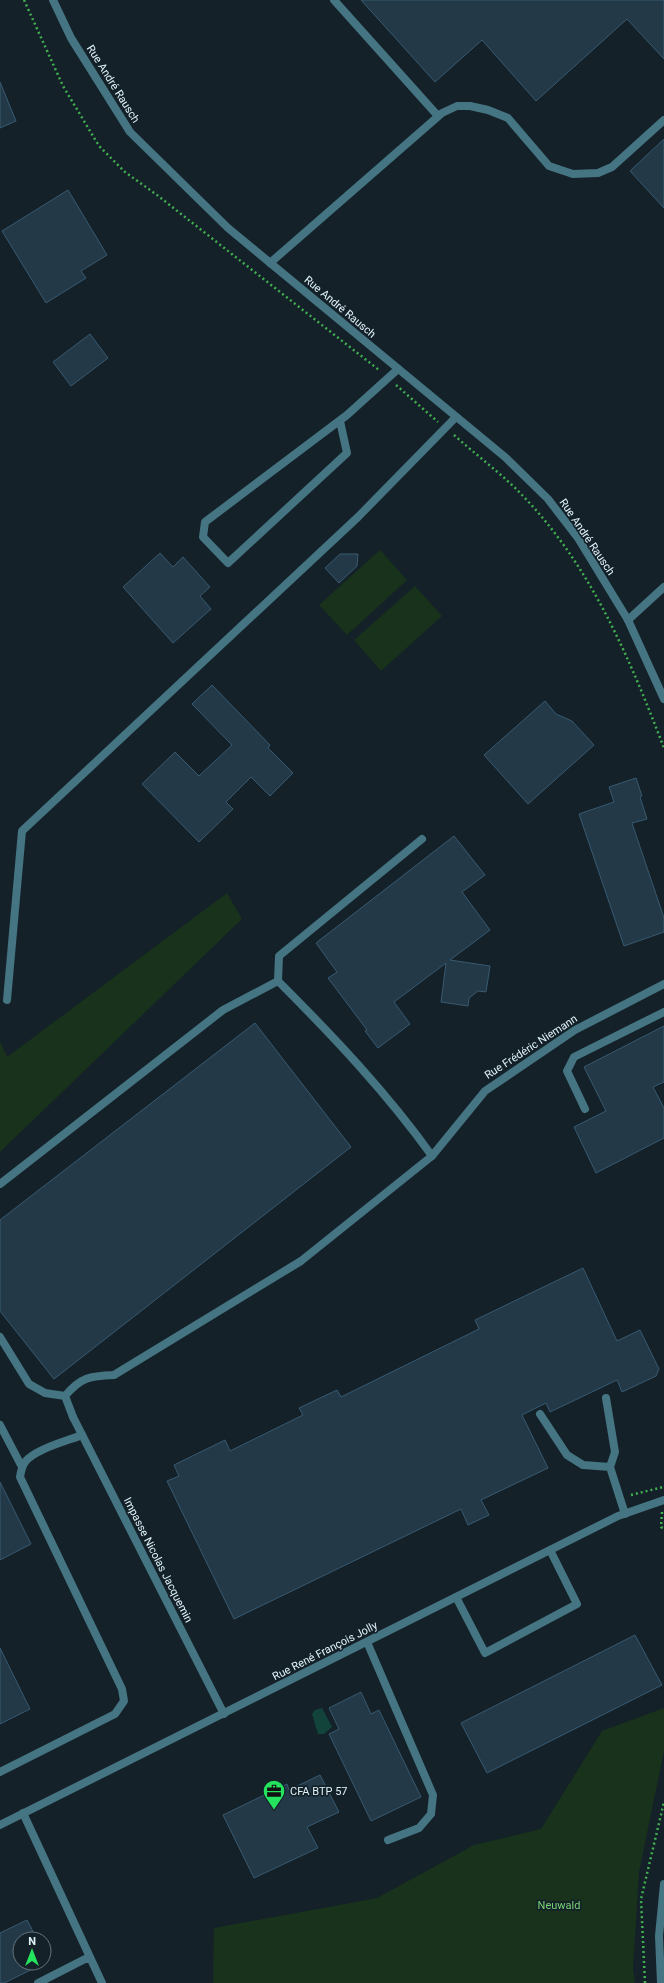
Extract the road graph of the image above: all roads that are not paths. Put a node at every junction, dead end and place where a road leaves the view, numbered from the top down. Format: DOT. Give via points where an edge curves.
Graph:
graph roads {
  1 [pos="52,0"];
  2 [pos="334,0"];
  3 [pos="438,116"];
  4 [pos="664,120"];
  5 [pos="270,263"];
  6 [pos="398,368"];
  7 [pos="456,417"];
  8 [pos="340,421"];
  9 [pos="664,587"];
  10 [pos="628,620"];
  11 [pos="664,698"];
  12 [pos="422,839"];
  13 [pos="278,981"];
  14 [pos="664,984"];
  15 [pos="7,1000"];
  16 [pos="664,1012"];
  17 [pos="585,1109"];
  18 [pos="432,1156"];
  19 [pos="0,1184"];
  20 [pos="0,1337"];
  21 [pos="65,1396"];
  22 [pos="606,1398"];
  23 [pos="540,1414"];
  24 [pos="0,1425"];
  25 [pos="82,1435"];
  26 [pos="22,1467"];
  27 [pos="610,1467"];
  28 [pos="663,1501"];
  29 [pos="625,1514"];
  30 [pos="550,1550"];
  31 [pos="456,1597"];
  32 [pos="367,1642"];
  33 [pos="224,1714"];
  34 [pos="0,1772"];
  35 [pos="23,1814"];
  36 [pos="0,1825"];
  37 [pos="388,1840"];
  38 [pos="664,1884"];
  39 [pos="89,1957"];
  40 [pos="38,1983"];
  41 [pos="102,1983"];
  42 [pos="661,1983"];
  1 -- 5 [label="street, Rue André Rausch" via="71,38 130,132 228,228"];
  2 -- 3 [label="street"];
  3 -- 4 [label="street" via="457,106 470,106 508,118 549,166 572,174 598,173 612,167"];
  3 -- 5 [label="street"];
  5 -- 6 [label="street, Rue André Rausch"];
  6 -- 7 [label="street, Rue André Rausch"];
  6 -- 8 [label="street"];
  7 -- 10 [label="street, Rue André Rausch" via="505,457 548,499 578,538"];
  7 -- 15 [label="street" via="358,517 22,830"];
  8 -- 8 [label="street" via="206,522 203,537 228,564 347,453"];
  9 -- 10 [label="street"];
  10 -- 11 [label="street, Rue André Rausch"];
  12 -- 13 [label="street" via="279,956"];
  13 -- 18 [label="street" via="333,1036"];
  13 -- 19 [label="street" via="223,1010"];
  14 -- 18 [label="street, Rue Frédéric Niemann" via="575,1030 485,1091"];
  16 -- 17 [label="street" via="574,1057 567,1071"];
  18 -- 21 [label="street, Rue Frédéric Niemann" via="301,1261 114,1375 91,1376 76,1383"];
  20 -- 21 [label="street" via="29,1384 45,1393"];
  21 -- 25 [label="street, Impasse Nicolas Jacquemin"];
  22 -- 27 [label="street" via="615,1452"];
  23 -- 27 [label="street" via="567,1455 583,1465"];
  24 -- 26 [label="street"];
  25 -- 26 [label="street" via="41,1451 26,1460"];
  25 -- 33 [label="street, Impasse Nicolas Jacquemin"];
  26 -- 34 [label="street" via="20,1477 122,1689 124,1701 115,1714"];
  27 -- 29 [label="street"];
  28 -- 29 [label="street, Rue René François Jolly"];
  29 -- 30 [label="street, Rue René François Jolly"];
  30 -- 31 [label="street, Rue René François Jolly"];
  30 -- 31 [label="street" via="576,1604 486,1653"];
  31 -- 32 [label="street, Rue René François Jolly"];
  32 -- 33 [label="street, Rue René François Jolly"];
  32 -- 37 [label="street" via="433,1795 431,1814 419,1828"];
  33 -- 35 [label="street, Rue René François Jolly"];
  35 -- 36 [label="street, Rue René François Jolly"];
  35 -- 39 [label="street"];
  38 -- 42 [label="street" via="659,1936"];
  39 -- 40 [label="street"];
  39 -- 41 [label="street"];
}
